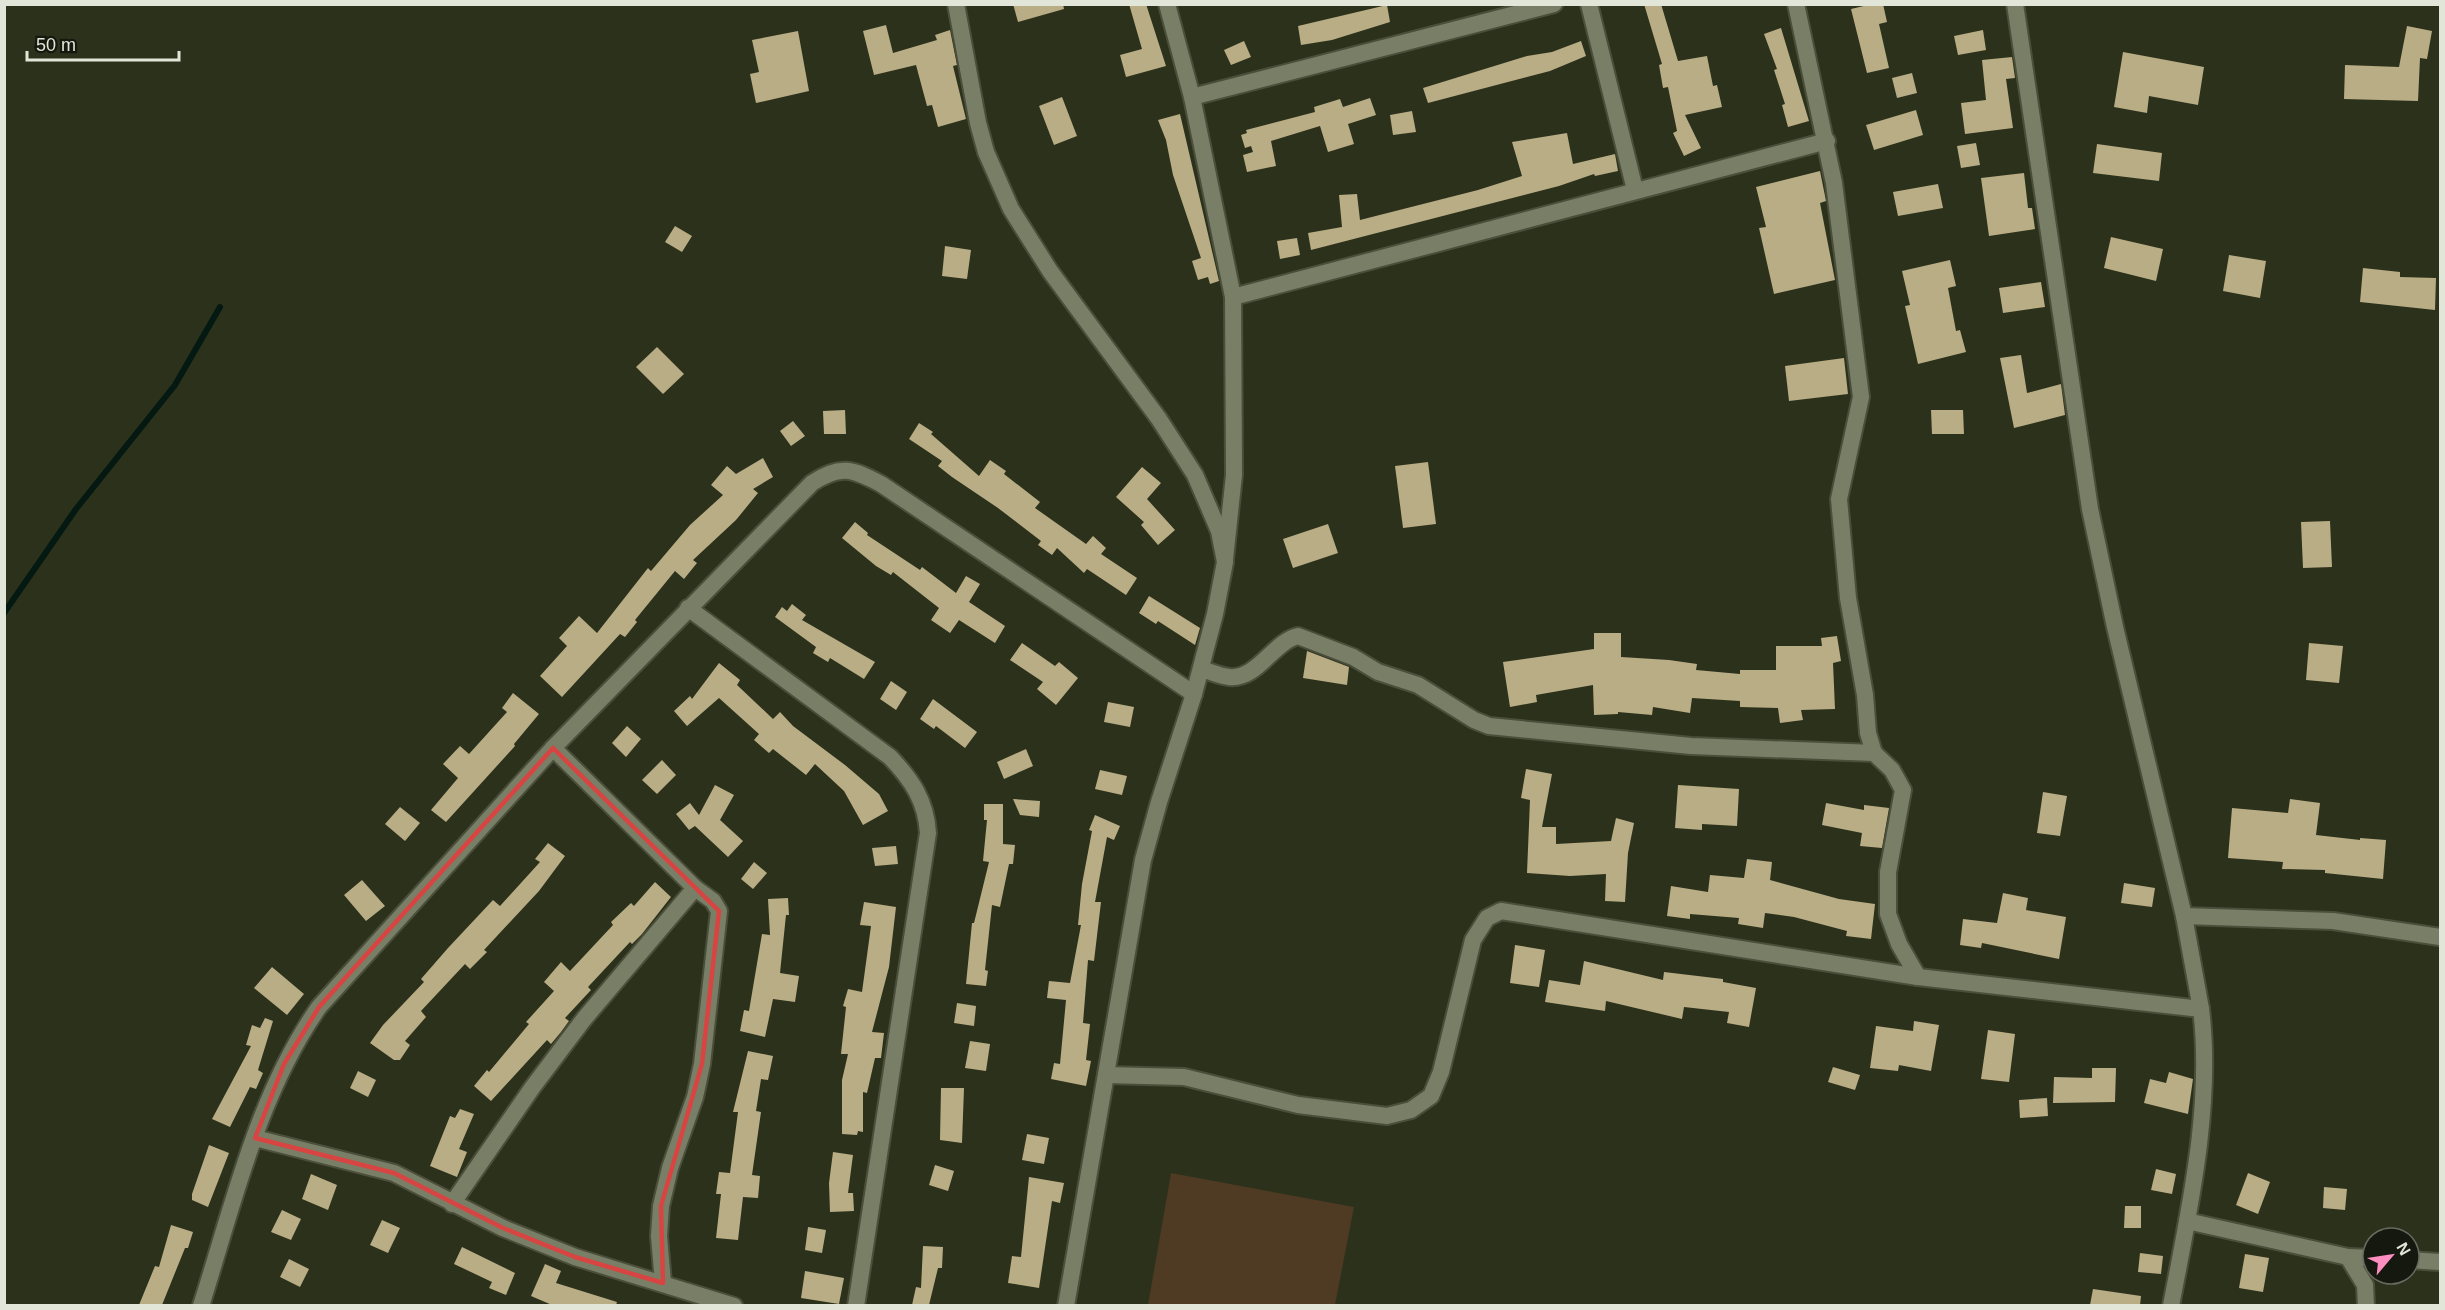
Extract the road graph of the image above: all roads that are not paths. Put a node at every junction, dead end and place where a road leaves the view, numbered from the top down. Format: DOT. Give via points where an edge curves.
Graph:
graph roads {
  1 [pos="956,4"];
  2 [pos="1167,4"];
  3 [pos="1554,4"];
  4 [pos="1589,4"];
  5 [pos="1796,4"];
  6 [pos="2015,4"];
  7 [pos="1192,98"];
  8 [pos="1827,141"];
  9 [pos="1635,190"];
  10 [pos="1233,297"];
  11 [pos="1225,562"];
  12 [pos="688,608"];
  13 [pos="1201,669"];
  14 [pos="1194,694"];
  15 [pos="553,748"];
  16 [pos="1874,753"];
  17 [pos="695,888"];
  18 [pos="2184,916"];
  19 [pos="2440,937"];
  20 [pos="1918,977"];
  21 [pos="2201,1009"];
  22 [pos="1106,1075"];
  23 [pos="255,1138"];
  24 [pos="452,1204"];
  25 [pos="2187,1221"];
  26 [pos="2348,1257"];
  27 [pos="2361,1258"];
  28 [pos="2421,1261"];
  29 [pos="2440,1262"];
  30 [pos="663,1283"];
  31 [pos="201,1305"];
  32 [pos="734,1305"];
  33 [pos="856,1305"];
  34 [pos="1066,1305"];
  35 [pos="2171,1305"];
  36 [pos="2366,1305"];
  1 -- 11 [label="street" via="978,123 1002,191 1026,236 1195,475 1219,531"];
  2 -- 7 [label="street"];
  3 -- 7 [label="street"];
  4 -- 9 [label="street"];
  5 -- 8 [label="street"];
  6 -- 18 [label="street" via="2091,509"];
  7 -- 10 [label="street"];
  8 -- 9 [label="street"];
  8 -- 16 [label="street" via="1860,397 1839,499 1848,598"];
  9 -- 10 [label="street"];
  10 -- 11 [label="street" via="1234,476"];
  11 -- 13 [label="street"];
  12 -- 14 [label="street" via="812,483 828,471 847,470 881,484"];
  12 -- 15 [label="street"];
  12 -- 33 [label="street" via="890,757 914,785 927,816 928,833"];
  13 -- 14 [label="street"];
  13 -- 16 [label="street" via="1230,678 1249,672 1298,636 1353,657 1378,672 1418,685 1489,726 1691,746"];
  14 -- 22 [label="street" via="1143,861"];
  15 -- 17 [label="street"];
  15 -- 23 [label="street" via="319,1007 284,1064"];
  16 -- 20 [label="street" via="1892,770 1903,790 1888,872 1888,914"];
  17 -- 24 [label="street" via="584,1019"];
  17 -- 30 [label="street" via="713,901 720,925 695,1097 661,1206"];
  18 -- 19 [label="street" via="2333,921"];
  18 -- 21 [label="street"];
  20 -- 21 [label="street"];
  20 -- 22 [label="street" via="1501,911 1487,918 1473,940 1441,1072 1431,1096 1411,1110 1387,1116 1298,1106 1184,1077"];
  21 -- 25 [label="street" via="2206,1047"];
  22 -- 34 [label="street"];
  23 -- 24 [label="street" via="394,1173"];
  23 -- 31 [label="street"];
  24 -- 30 [label="street" via="575,1257"];
  25 -- 26 [label="street"];
  25 -- 35 [label="street"];
  26 -- 27 [label="street"];
  26 -- 36 [label="street" via="2365,1285"];
  28 -- 29 [label="street"];
  30 -- 32 [label="street"];
}
